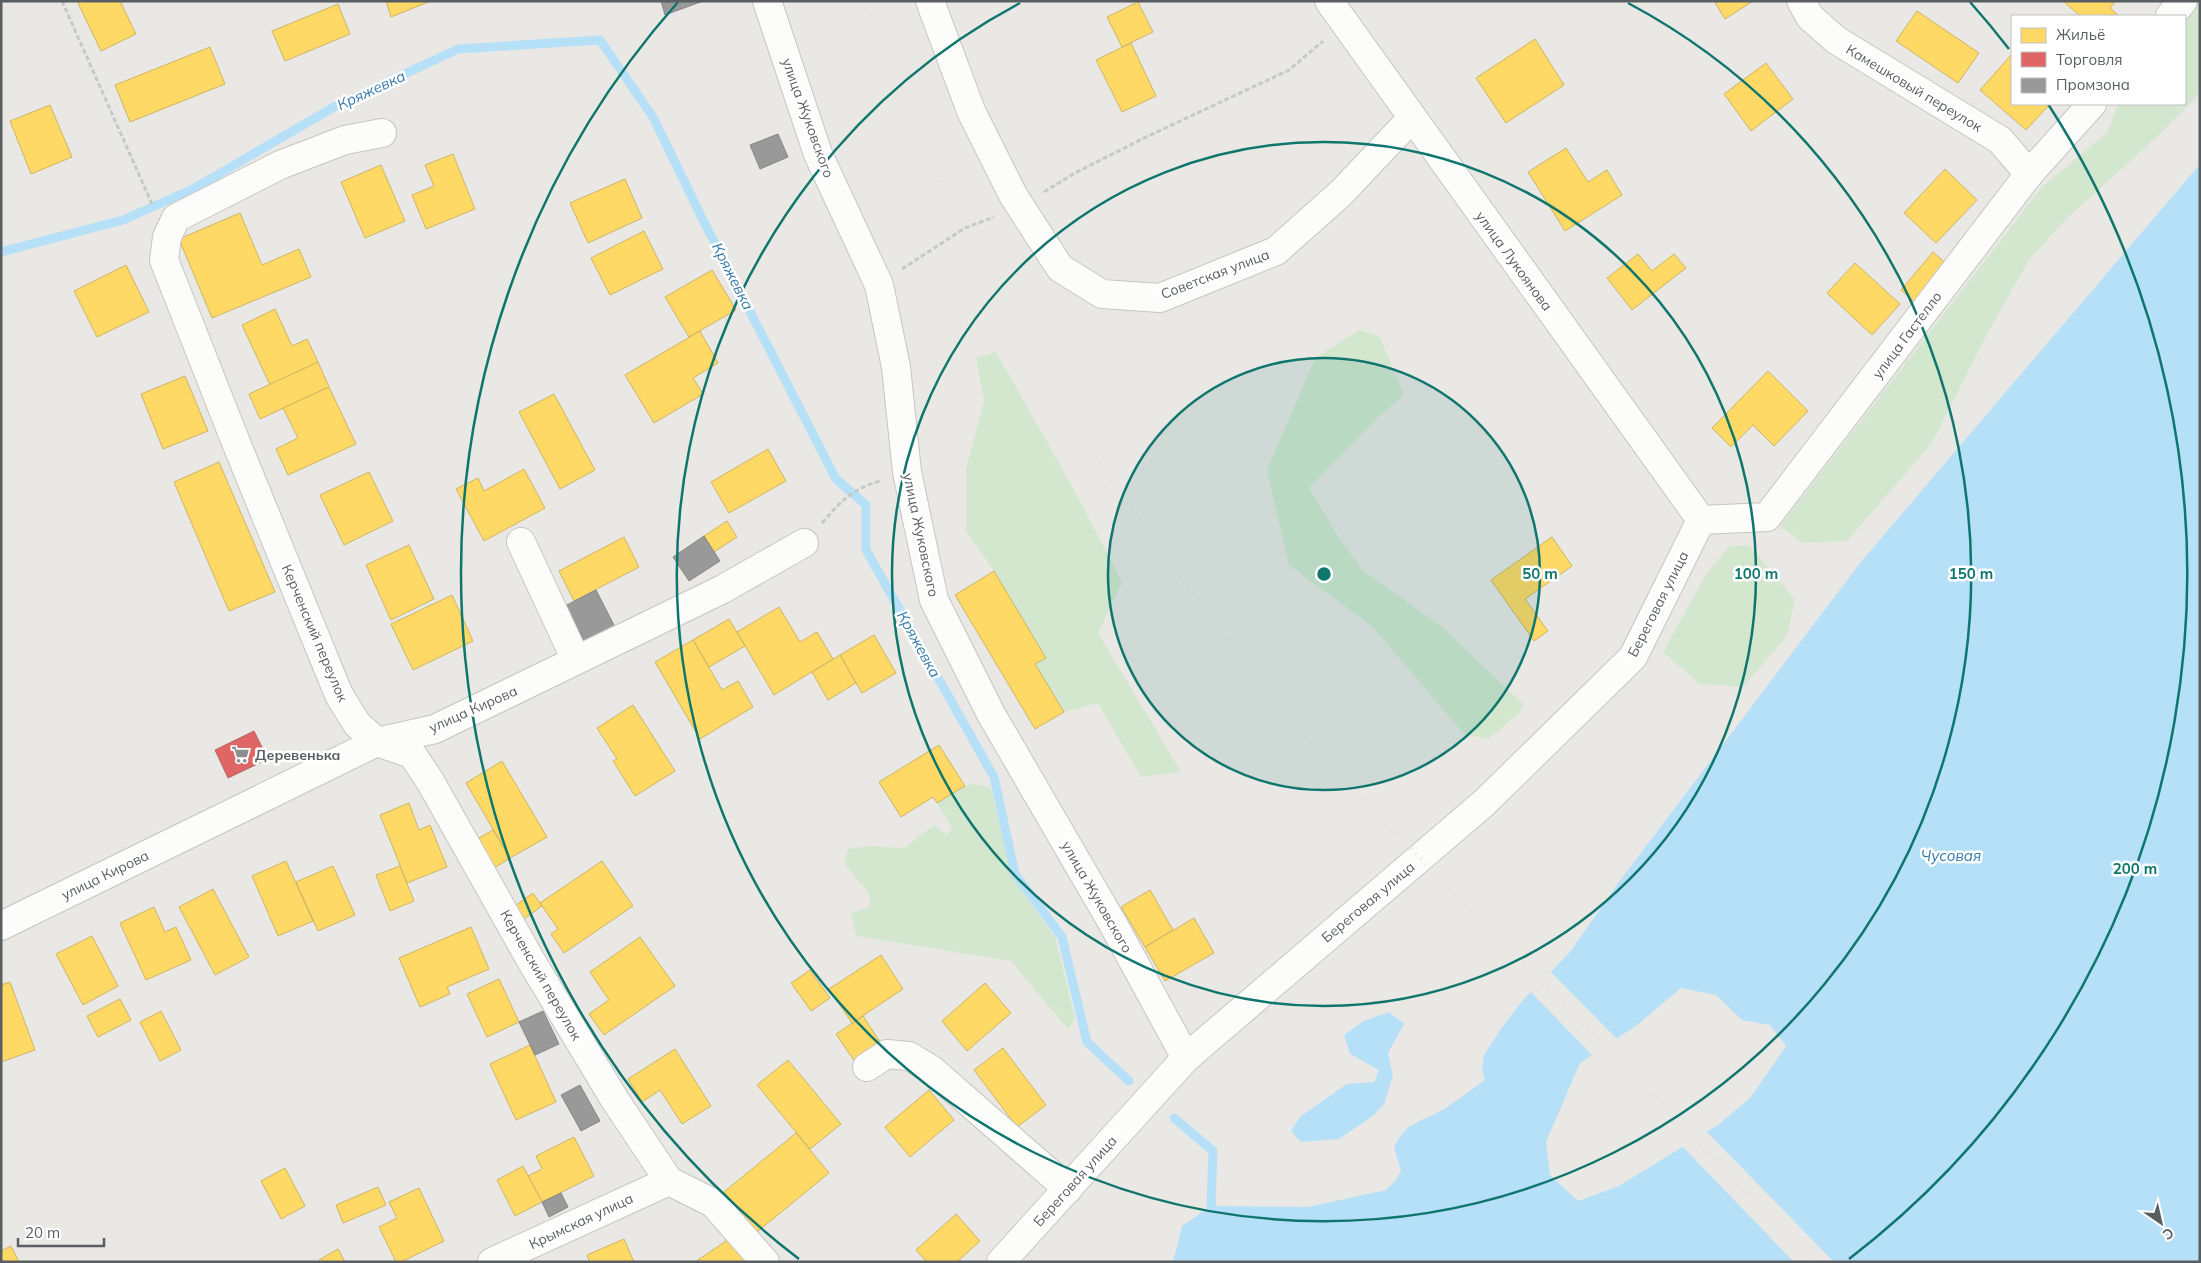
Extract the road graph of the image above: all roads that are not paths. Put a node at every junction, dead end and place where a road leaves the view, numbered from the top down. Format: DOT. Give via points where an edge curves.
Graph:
graph roads {
  1 [pos="767,1"];
  2 [pos="930,1"];
  3 [pos="1328,1"];
  4 [pos="1801,1"];
  5 [pos="2183,1"];
  6 [pos="2171,15"];
  7 [pos="2091,105"];
  8 [pos="1412,118"];
  9 [pos="382,133"];
  10 [pos="2029,174"];
  11 [pos="1701,520"];
  12 [pos="521,542"];
  13 [pos="804,543"];
  14 [pos="576,660"];
  15 [pos="377,742"];
  16 [pos="1,926"];
  17 [pos="1186,1058"];
  18 [pos="868,1067"];
  19 [pos="669,1181"];
  20 [pos="1068,1189"];
  21 [pos="492,1262"];
  22 [pos="765,1262"];
  23 [pos="1001,1262"];
  1 -- 17 [label="street, улица Жуковского" via="818,154 878,285 896,367 907,472 934,600 991,714 1114,924"];
  2 -- 8 [label="street, Советская улица" via="971,111 1021,207 1060,268 1102,294 1160,298 1276,251 1341,193"];
  3 -- 8 [label="street, улица Лукоянова"];
  4 -- 10 [label="street, Камешковый переулок" via="1810,17 1836,40 2000,140"];
  5 -- 6 [label="street"];
  7 -- 10 [label="street, улица Гастелло"];
  8 -- 11 [label="street, улица Лукоянова"];
  9 -- 15 [label="street, Керченский переулок" via="345,140 280,165 176,218 167,236 164,260 340,695 357,724"];
  10 -- 11 [label="street, улица Гастелло" via="1767,517"];
  11 -- 17 [label="street, Береговая улица" via="1633,657 1484,803"];
  12 -- 14 [label="street"];
  13 -- 14 [label="street, улица Кирова" via="723,589"];
  14 -- 15 [label="street, улица Кирова" via="435,729"];
  15 -- 16 [label="street, улица Кирова"];
  15 -- 19 [label="street, Керченский переулок" via="412,754 430,780 533,964 615,1100"];
  17 -- 20 [label="street, Береговая улица"];
  18 -- 20 [label="street" via="887,1054 909,1056 932,1070"];
  19 -- 21 [label="street, Крымская улица"];
  19 -- 22 [label="street, Керченский переулок" via="713,1203"];
  20 -- 23 [label="street, Береговая улица"];
}
